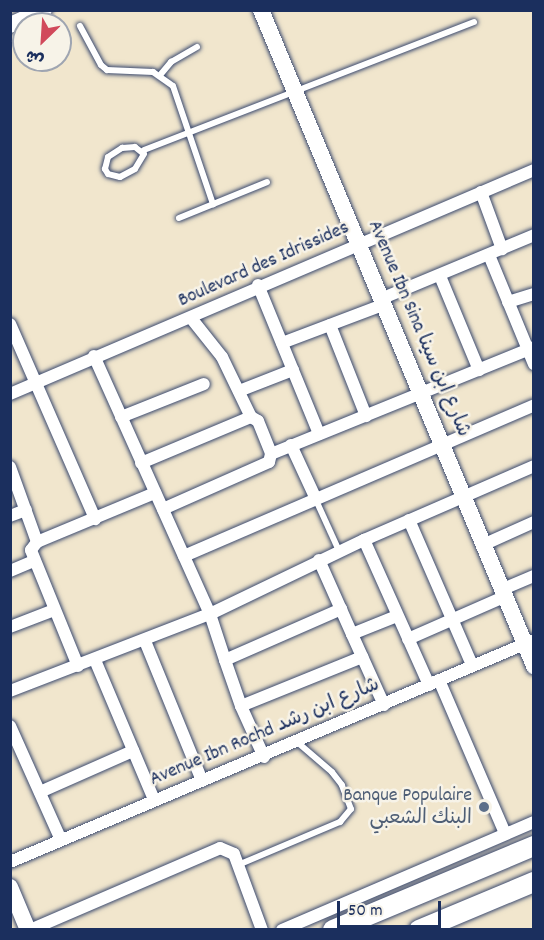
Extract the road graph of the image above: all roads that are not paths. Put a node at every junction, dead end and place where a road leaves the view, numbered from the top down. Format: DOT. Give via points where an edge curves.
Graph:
graph roads {
  1 [pos="261,10"];
  2 [pos="41,11"];
  3 [pos="474,21"];
  4 [pos="10,25"];
  5 [pos="80,26"];
  6 [pos="197,47"];
  7 [pos="161,74"];
  8 [pos="294,90"];
  9 [pos="189,131"];
  10 [pos="144,150"];
  11 [pos="534,170"];
  12 [pos="267,182"];
  13 [pos="481,192"];
  14 [pos="213,204"];
  15 [pos="179,218"];
  16 [pos="534,235"];
  17 [pos="359,244"];
  18 [pos="502,249"];
  19 [pos="489,255"];
  20 [pos="440,276"];
  21 [pos="258,285"];
  22 [pos="534,294"];
  23 [pos="384,301"];
  24 [pos="508,303"];
  25 [pos="191,318"];
  26 [pos="10,324"];
  27 [pos="330,325"];
  28 [pos="13,338"];
  29 [pos="282,343"];
  30 [pos="531,348"];
  31 [pos="94,356"];
  32 [pos="534,364"];
  33 [pos="293,370"];
  34 [pos="479,370"];
  35 [pos="35,382"];
  36 [pos="204,384"];
  37 [pos="239,391"];
  38 [pos="423,393"];
  39 [pos="10,394"];
  40 [pos="534,405"];
  41 [pos="366,416"];
  42 [pos="121,417"];
  43 [pos="251,417"];
  44 [pos="319,434"];
  45 [pos="443,442"];
  46 [pos="291,445"];
  47 [pos="271,454"];
  48 [pos="141,463"];
  49 [pos="534,466"];
  50 [pos="10,467"];
  51 [pos="155,493"];
  52 [pos="465,496"];
  53 [pos="315,497"];
  54 [pos="163,509"];
  55 [pos="26,510"];
  56 [pos="10,516"];
  57 [pos="95,519"];
  58 [pos="409,520"];
  59 [pos="534,522"];
  60 [pos="364,540"];
  61 [pos="37,542"];
  62 [pos="485,544"];
  63 [pos="339,551"];
  64 [pos="184,556"];
  65 [pos="319,560"];
  66 [pos="33,561"];
  67 [pos="10,571"];
  68 [pos="534,576"];
  69 [pos="505,592"];
  70 [pos="341,609"];
  71 [pos="54,610"];
  72 [pos="210,614"];
  73 [pos="397,616"];
  74 [pos="454,619"];
  75 [pos="10,627"];
  76 [pos="352,634"];
  77 [pos="408,639"];
  78 [pos="145,641"];
  79 [pos="529,642"];
  80 [pos="362,657"];
  81 [pos="95,660"];
  82 [pos="225,660"];
  83 [pos="472,665"];
  84 [pos="78,666"];
  85 [pos="534,666"];
  86 [pos="434,682"];
  87 [pos="10,692"];
  88 [pos="384,705"];
  89 [pos="241,706"];
  90 [pos="10,726"];
  91 [pos="297,742"];
  92 [pos="133,751"];
  93 [pos="264,757"];
  94 [pos="202,781"];
  95 [pos="40,792"];
  96 [pos="154,800"];
  97 [pos="534,822"];
  98 [pos="505,833"];
  99 [pos="61,840"];
  100 [pos="534,846"];
  101 [pos="10,862"];
  102 [pos="238,865"];
  103 [pos="534,882"];
  104 [pos="10,887"];
  105 [pos="29,930"];
  106 [pos="262,930"];
  107 [pos="282,930"];
  108 [pos="333,930"];
  109 [pos="419,930"];
  1 -- 8 [label="street, Avenue Ibn Sina شارع ابن سينا"];
  2 -- 4 [label="street"];
  3 -- 8 [label="lane"];
  5 -- 7 [label="lane" via="100,65 107,70"];
  6 -- 7 [label="lane" via="171,62"];
  7 -- 9 [label="lane" via="173,86"];
  8 -- 9 [label="lane"];
  8 -- 17 [label="street, Avenue Ibn Sina شارع ابن سينا"];
  9 -- 10 [label="lane"];
  9 -- 14 [label="lane"];
  10 -- 10 [label="lane" via="143,159 128,174 114,178 105,169 108,157 122,148"];
  11 -- 13 [label="street, Boulevard des Idrissides"];
  12 -- 14 [label="lane"];
  13 -- 17 [label="street, Boulevard des Idrissides"];
  13 -- 18 [label="street"];
  14 -- 15 [label="lane"];
  16 -- 18 [label="street"];
  17 -- 21 [label="street, Boulevard des Idrissides"];
  17 -- 23 [label="street, Avenue Ibn Sina شارع ابن سينا"];
  18 -- 19 [label="street"];
  19 -- 20 [label="street"];
  19 -- 24 [label="street"];
  20 -- 23 [label="street"];
  20 -- 34 [label="street"];
  21 -- 25 [label="street, Boulevard des Idrissides"];
  21 -- 29 [label="street"];
  22 -- 24 [label="street"];
  23 -- 27 [label="street"];
  23 -- 38 [label="street, Avenue Ibn Sina شارع ابن سينا"];
  24 -- 30 [label="street"];
  25 -- 31 [label="street, Boulevard des Idrissides"];
  25 -- 37 [label="street" via="222,357"];
  26 -- 28 [label="street"];
  27 -- 29 [label="street"];
  27 -- 41 [label="street"];
  28 -- 35 [label="street"];
  29 -- 33 [label="street"];
  30 -- 32 [label="street"];
  30 -- 34 [label="street"];
  31 -- 35 [label="street, Boulevard des Idrissides"];
  31 -- 42 [label="street"];
  33 -- 37 [label="street"];
  33 -- 44 [label="street"];
  34 -- 38 [label="street"];
  35 -- 39 [label="street, Boulevard des Idrissides"];
  35 -- 57 [label="street"];
  36 -- 42 [label="street"];
  37 -- 43 [label="street"];
  38 -- 41 [label="street"];
  38 -- 45 [label="street, Avenue Ibn Sina شارع ابن سينا"];
  40 -- 45 [label="street"];
  41 -- 44 [label="street"];
  42 -- 48 [label="street"];
  43 -- 47 [label="street" via="258,421"];
  43 -- 48 [label="street"];
  44 -- 46 [label="street"];
  45 -- 52 [label="street, Avenue Ibn Sina شارع ابن سينا"];
  45 -- 53 [label="street"];
  46 -- 47 [label="street"];
  46 -- 53 [label="street"];
  47 -- 54 [label="street" via="267,464"];
  48 -- 51 [label="street"];
  49 -- 52 [label="street"];
  50 -- 55 [label="street"];
  51 -- 54 [label="street"];
  51 -- 57 [label="street"];
  52 -- 58 [label="street"];
  52 -- 62 [label="street, Avenue Ibn Sina شارع ابن سينا"];
  53 -- 63 [label="lane"];
  53 -- 64 [label="street"];
  54 -- 64 [label="street"];
  55 -- 56 [label="street"];
  55 -- 61 [label="street"];
  57 -- 61 [label="street"];
  58 -- 60 [label="street"];
  58 -- 74 [label="street"];
  59 -- 62 [label="street"];
  60 -- 63 [label="street"];
  60 -- 73 [label="street"];
  61 -- 66 [label="street" via="31,550"];
  62 -- 69 [label="street, Avenue Ibn Sina شارع ابن سينا"];
  63 -- 65 [label="street"];
  64 -- 72 [label="street"];
  65 -- 70 [label="street"];
  65 -- 72 [label="street"];
  66 -- 67 [label="street"];
  66 -- 71 [label="street"];
  68 -- 69 [label="street"];
  69 -- 74 [label="street"];
  69 -- 79 [label="street, Avenue Ibn Sina شارع ابن سينا"];
  70 -- 76 [label="street"];
  70 -- 82 [label="street"];
  71 -- 75 [label="street"];
  71 -- 84 [label="street"];
  72 -- 78 [label="street"];
  72 -- 82 [label="street"];
  73 -- 76 [label="street"];
  73 -- 77 [label="street"];
  74 -- 77 [label="street"];
  74 -- 83 [label="street"];
  76 -- 80 [label="street"];
  77 -- 86 [label="street"];
  78 -- 81 [label="street"];
  78 -- 94 [label="street"];
  79 -- 83 [label="street, Avenue Ibn Rochd شارع ابن رشد"];
  79 -- 85 [label="street, Avenue Ibn Sina شارع ابن سينا"];
  80 -- 88 [label="street"];
  80 -- 89 [label="street"];
  81 -- 84 [label="street"];
  81 -- 92 [label="street"];
  82 -- 89 [label="street"];
  83 -- 86 [label="street, Avenue Ibn Rochd شارع ابن رشد"];
  84 -- 87 [label="street"];
  86 -- 88 [label="street, Avenue Ibn Rochd شارع ابن رشد"];
  86 -- 98 [label="street"];
  88 -- 91 [label="street, Avenue Ibn Rochd شارع ابن رشد"];
  89 -- 93 [label="street"];
  90 -- 95 [label="street"];
  91 -- 93 [label="street, Avenue Ibn Rochd شارع ابن رشد"];
  91 -- 102 [label="lane" via="332,772 351,809 340,822"];
  92 -- 95 [label="street"];
  92 -- 96 [label="street"];
  93 -- 94 [label="street, Avenue Ibn Rochd شارع ابن رشد"];
  94 -- 96 [label="street, Avenue Ibn Rochd شارع ابن رشد"];
  95 -- 99 [label="street"];
  96 -- 99 [label="street, Avenue Ibn Rochd شارع ابن رشد"];
  97 -- 98 [label="street"];
  98 -- 107 [label="street"];
  99 -- 101 [label="street, Avenue Ibn Rochd شارع ابن رشد"];
  100 -- 108 [label="main road"];
  102 -- 105 [label="street" via="228,849 212,848"];
  102 -- 106 [label="street"];
  103 -- 109 [label="main road"];
  104 -- 105 [label="street"];
}
